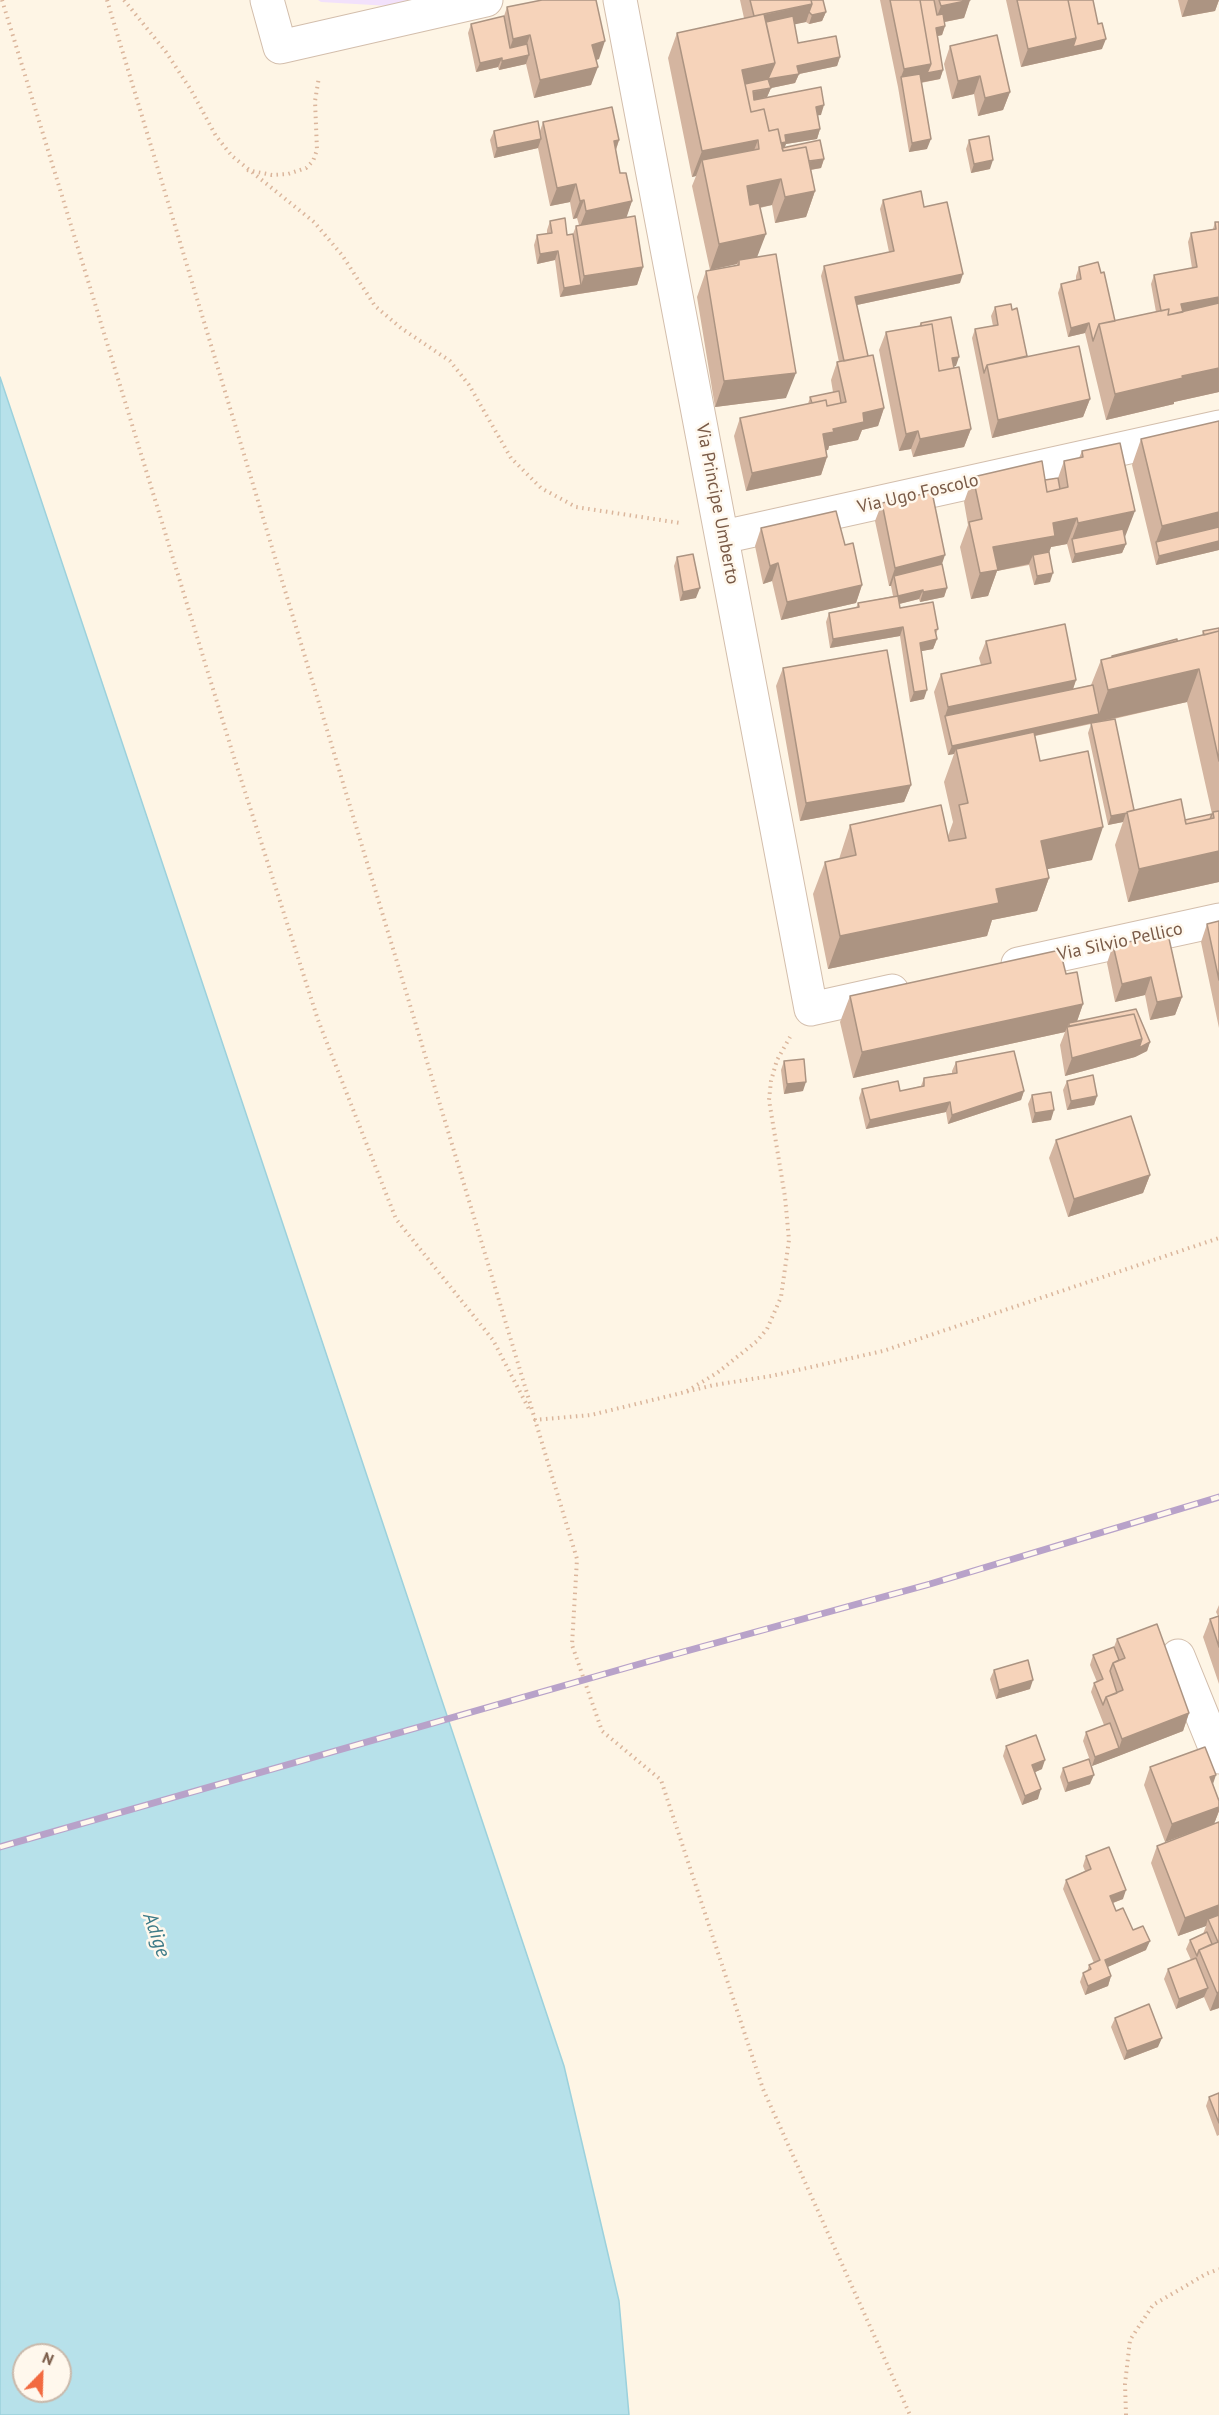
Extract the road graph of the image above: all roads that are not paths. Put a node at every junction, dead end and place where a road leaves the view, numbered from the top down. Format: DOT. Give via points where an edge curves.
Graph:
graph roads {
  1 [pos="267,0"];
  2 [pos="486,0"];
  3 [pos="620,0"];
  4 [pos="1219,427"];
  5 [pos="723,537"];
  6 [pos="1219,920"];
  7 [pos="986,971"];
  8 [pos="916,986"];
  9 [pos="1178,1656"];
  10 [pos="1219,1757"];
  1 -- 2 [label="street" via="280,48"];
  3 -- 5 [label="street, Via Principe Umberto"];
  4 -- 5 [label="street, Via Ugo Foscolo"];
  5 -- 8 [label="street, Via Principe Umberto" via="811,1009"];
  6 -- 7 [label="street, Via Silvio Pellico"];
  9 -- 10 [label="street"];
}
